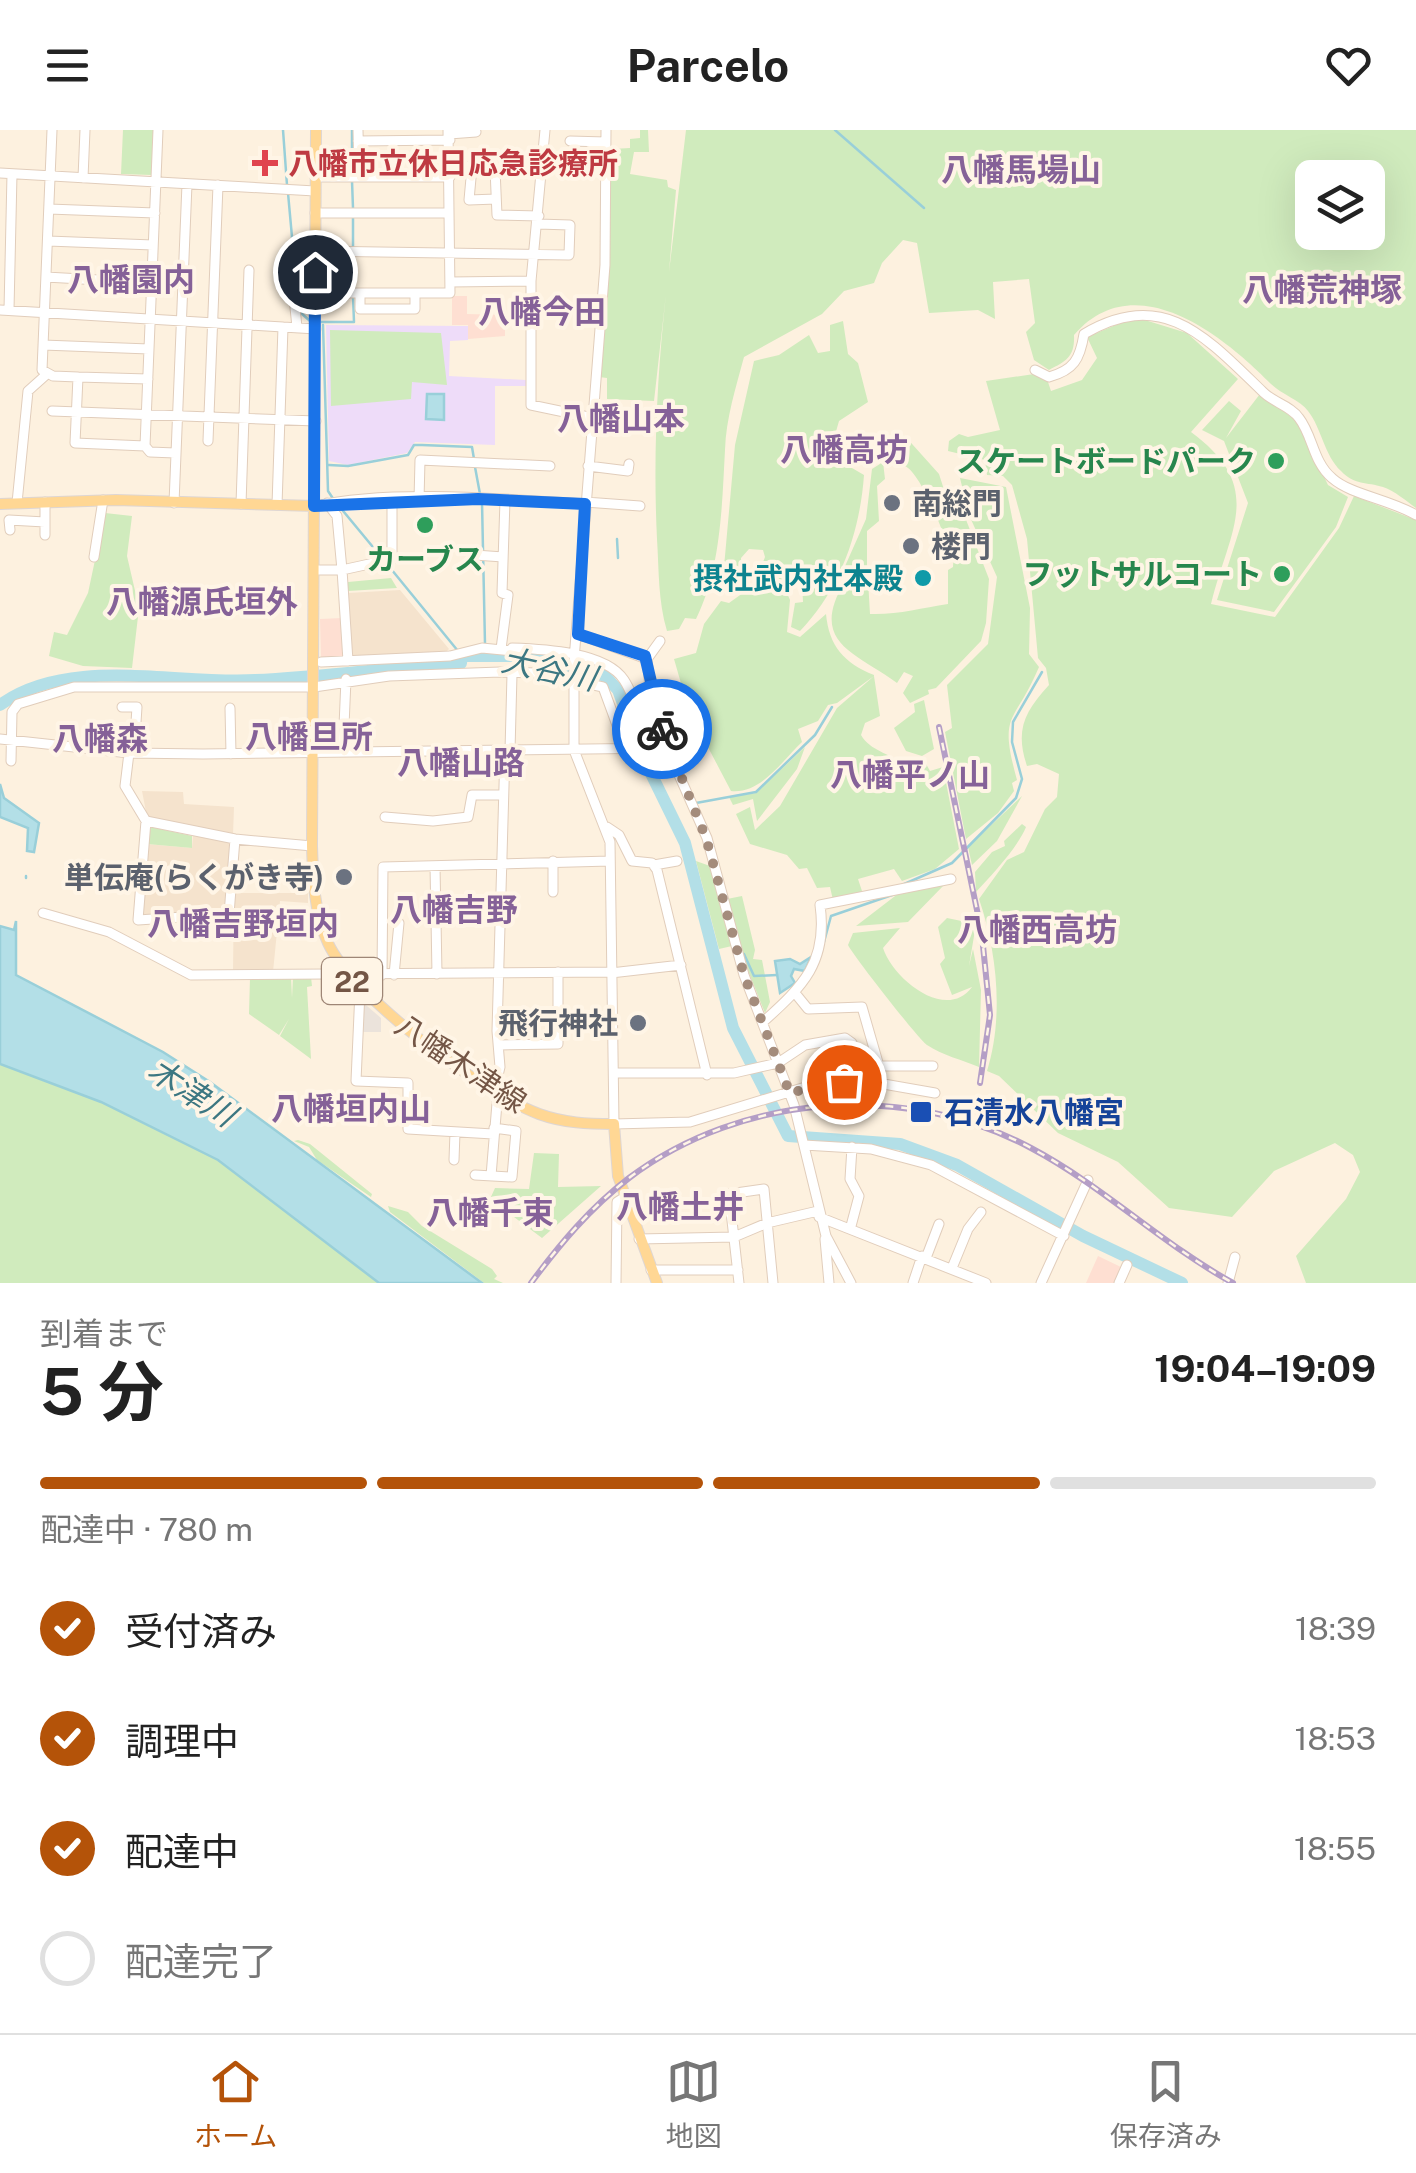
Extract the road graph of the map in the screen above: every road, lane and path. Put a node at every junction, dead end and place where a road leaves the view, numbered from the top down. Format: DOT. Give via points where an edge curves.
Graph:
graph roads {
  1 [pos="52,130"];
  2 [pos="86,130"];
  3 [pos="158,130"];
  4 [pos="316,130"];
  5 [pos="545,130"];
  6 [pos="606,130"];
  7 [pos="476,132"];
  8 [pos="449,135"];
  9 [pos="358,136"];
  10 [pos="570,142"];
  11 [pos="606,142"];
  12 [pos="472,167"];
  13 [pos="450,171"];
  14 [pos="0,173"];
  15 [pos="12,174"];
  16 [pos="51,176"];
  17 [pos="356,176"];
  18 [pos="315,177"];
  19 [pos="83,178"];
  20 [pos="156,182"];
  21 [pos="187,184"];
  22 [pos="218,185"];
  23 [pos="315,191"];
  24 [pos="496,199"];
  25 [pos="49,209"];
  26 [pos="154,213"];
  27 [pos="316,213"];
  28 [pos="450,213"];
  29 [pos="538,220"];
  30 [pos="48,241"];
  31 [pos="153,245"];
  32 [pos="315,252"];
  33 [pos="449,253"];
  34 [pos="534,253"];
  35 [pos="291,268"];
  36 [pos="248,270"];
  37 [pos="46,277"];
  38 [pos="531,281"];
  39 [pos="450,282"];
  40 [pos="152,283"];
  41 [pos="315,293"];
  42 [pos="5,310"];
  43 [pos="44,313"];
  44 [pos="150,320"];
  45 [pos="181,321"];
  46 [pos="212,323"];
  47 [pos="316,323"];
  48 [pos="246,326"];
  49 [pos="282,327"];
  50 [pos="297,327"];
  51 [pos="43,344"];
  52 [pos="149,349"];
  53 [pos="1035,370"];
  54 [pos="47,374"];
  55 [pos="78,377"];
  56 [pos="148,380"];
  57 [pos="52,411"];
  58 [pos="75,412"];
  59 [pos="146,415"];
  60 [pos="178,416"];
  61 [pos="208,417"];
  62 [pos="242,418"];
  63 [pos="593,418"];
  64 [pos="280,419"];
  65 [pos="316,421"];
  66 [pos="208,441"];
  67 [pos="145,446"];
  68 [pos="176,453"];
  69 [pos="630,464"];
  70 [pos="550,466"];
  71 [pos="588,466"];
  72 [pos="102,500"];
  73 [pos="392,500"];
  74 [pos="420,500"];
  75 [pos="505,500"];
  76 [pos="46,502"];
  77 [pos="332,502"];
  78 [pos="17,503"];
  79 [pos="174,503"];
  80 [pos="585,503"];
  81 [pos="0,504"];
  82 [pos="240,504"];
  83 [pos="277,504"];
  84 [pos="314,506"];
  85 [pos="640,506"];
  86 [pos="1416,515"];
  87 [pos="45,522"];
  88 [pos="10,530"];
  89 [pos="45,535"];
  90 [pos="481,555"];
  91 [pos="503,557"];
  92 [pos="94,558"];
  93 [pos="314,570"];
  94 [pos="342,570"];
  95 [pos="578,634"];
  96 [pos="660,641"];
  97 [pos="492,649"];
  98 [pos="574,658"];
  99 [pos="648,658"];
  100 [pos="347,662"];
  101 [pos="317,663"];
  102 [pos="512,674"];
  103 [pos="574,679"];
  104 [pos="345,680"];
  105 [pos="314,686"];
  106 [pos="122,707"];
  107 [pos="230,708"];
  108 [pos="7,740"];
  109 [pos="649,746"];
  110 [pos="627,747"];
  111 [pos="667,748"];
  112 [pos="343,750"];
  113 [pos="574,750"];
  114 [pos="508,751"];
  115 [pos="313,752"];
  116 [pos="132,753"];
  117 [pos="231,754"];
  118 [pos="11,761"];
  119 [pos="504,795"];
  120 [pos="385,817"];
  121 [pos="146,821"];
  122 [pos="606,827"];
  123 [pos="235,839"];
  124 [pos="312,846"];
  125 [pos="610,861"];
  126 [pos="501,862"];
  127 [pos="553,862"];
  128 [pos="677,862"];
  129 [pos="654,865"];
  130 [pos="435,866"];
  131 [pos="951,879"];
  132 [pos="553,892"];
  133 [pos="42,914"];
  134 [pos="399,923"];
  135 [pos="681,965"];
  136 [pos="499,972"];
  137 [pos="558,972"];
  138 [pos="611,972"];
  139 [pos="437,974"];
  140 [pos="348,975"];
  141 [pos="382,975"];
  142 [pos="394,975"];
  143 [pos="360,991"];
  144 [pos="795,993"];
  145 [pos="763,1022"];
  146 [pos="499,1045"];
  147 [pos="778,1063"];
  148 [pos="879,1066"];
  149 [pos="933,1066"];
  150 [pos="614,1073"];
  151 [pos="707,1075"];
  152 [pos="857,1082"];
  153 [pos="878,1083"];
  154 [pos="496,1089"];
  155 [pos="788,1089"];
  156 [pos="935,1093"];
  157 [pos="614,1124"];
  158 [pos="494,1131"];
  159 [pos="456,1132"];
  160 [pos="804,1144"];
  161 [pos="852,1147"];
  162 [pos="454,1160"];
  163 [pos="475,1176"];
  164 [pos="491,1176"];
  165 [pos="1088,1180"];
  166 [pos="625,1197"];
  167 [pos="981,1212"];
  168 [pos="819,1214"];
  169 [pos="768,1223"];
  170 [pos="939,1224"];
  171 [pos="851,1226"];
  172 [pos="1064,1235"];
  173 [pos="826,1236"];
  174 [pos="639,1238"];
  175 [pos="734,1238"];
  176 [pos="924,1257"];
  177 [pos="1236,1257"];
  178 [pos="1127,1265"];
  179 [pos="952,1268"];
  180 [pos="651,1270"];
  181 [pos="738,1270"];
  182 [pos="849,1278"];
  183 [pos="829,1280"];
  184 [pos="974,1281"];
  185 [pos="616,1283"];
  186 [pos="657,1283"];
  187 [pos="739,1283"];
  188 [pos="774,1283"];
  189 [pos="913,1283"];
  190 [pos="986,1283"];
  191 [pos="1041,1283"];
  192 [pos="1119,1283"];
  193 [pos="1228,1283"];
  1 -- 16 [label="street"];
  2 -- 19 [label="street"];
  3 -- 20 [label="street"];
  4 -- 18 [label="main road, 八幡木津線"];
  5 -- 29 [label="street"];
  6 -- 11 [label="street"];
  7 -- 8 [label="street"];
  8 -- 9 [label="street"];
  8 -- 13 [label="street"];
  9 -- 17 [label="street"];
  10 -- 11 [label="street"];
  11 -- 63 [label="street"];
  12 -- 13 [label="street"];
  12 -- 24 [label="street" via="495,168"];
  12 -- 24 [label="street" via="470,200"];
  13 -- 17 [label="street"];
  13 -- 28 [label="street"];
  14 -- 15 [label="street"];
  15 -- 16 [label="street"];
  15 -- 42 [label="street"];
  16 -- 19 [label="street"];
  16 -- 25 [label="street"];
  17 -- 18 [label="street"];
  18 -- 23 [label="main road, 八幡木津線"];
  19 -- 20 [label="street"];
  20 -- 21 [label="street"];
  20 -- 26 [label="street"];
  21 -- 22 [label="street"];
  21 -- 45 [label="street"];
  22 -- 23 [label="street"];
  22 -- 46 [label="street"];
  23 -- 27 [label="main road, 八幡木津線"];
  24 -- 29 [label="street" via="497,216"];
  25 -- 26 [label="street"];
  25 -- 30 [label="street"];
  26 -- 31 [label="street"];
  27 -- 28 [label="street"];
  27 -- 32 [label="main road, 八幡木津線"];
  28 -- 33 [label="street"];
  29 -- 34 [label="street"];
  29 -- 34 [label="street" via="570,225 569,255"];
  30 -- 31 [label="street"];
  30 -- 37 [label="street"];
  31 -- 40 [label="street"];
  32 -- 33 [label="street"];
  32 -- 41 [label="main road, 八幡木津線"];
  33 -- 34 [label="street"];
  33 -- 39 [label="street"];
  34 -- 38 [label="street"];
  35 -- 50 [label="street"];
  36 -- 48 [label="street"];
  37 -- 40 [label="street"];
  37 -- 43 [label="street"];
  38 -- 39 [label="street"];
  38 -- 63 [label="street" via="532,405"];
  39 -- 41 [label="street" via="450,293"];
  40 -- 44 [label="street"];
  41 -- 47 [label="main road, 八幡木津線"];
  42 -- 43 [label="street"];
  43 -- 44 [label="street"];
  43 -- 51 [label="street"];
  44 -- 45 [label="street"];
  44 -- 52 [label="street"];
  45 -- 46 [label="street"];
  45 -- 60 [label="street"];
  46 -- 48 [label="street"];
  46 -- 61 [label="street"];
  47 -- 50 [label="street"];
  47 -- 65 [label="main road, 八幡木津線"];
  48 -- 49 [label="street"];
  48 -- 62 [label="street"];
  49 -- 50 [label="street"];
  49 -- 64 [label="street"];
  51 -- 52 [label="street"];
  51 -- 54 [label="street"];
  52 -- 56 [label="street"];
  53 -- 86 [label="street" via="1049,377 1066,370 1080,358 1084,334 1116,318 1144,314 1177,322 1300,418 1329,476"];
  54 -- 55 [label="street"];
  54 -- 78 [label="street" via="28,391"];
  55 -- 56 [label="street"];
  55 -- 58 [label="street"];
  56 -- 59 [label="street"];
  57 -- 58 [label="street"];
  58 -- 59 [label="street"];
  58 -- 67 [label="street" via="75,443"];
  59 -- 60 [label="street"];
  59 -- 67 [label="street"];
  60 -- 61 [label="street"];
  60 -- 68 [label="street"];
  61 -- 62 [label="street"];
  61 -- 66 [label="street"];
  62 -- 64 [label="street"];
  62 -- 82 [label="street"];
  63 -- 71 [label="street"];
  64 -- 65 [label="street"];
  64 -- 83 [label="street"];
  65 -- 84 [label="main road, 八幡木津線"];
  67 -- 68 [label="street"];
  68 -- 79 [label="street"];
  69 -- 71 [label="street" via="628,471"];
  70 -- 74 [label="street" via="420,460"];
  71 -- 80 [label="street"];
  72 -- 76 [label="main road"];
  72 -- 79 [label="main road"];
  72 -- 92 [label="street"];
  73 -- 74 [label="street"];
  73 -- 77 [label="street"];
  73 -- 94 [label="street" via="392,559"];
  74 -- 75 [label="street"];
  75 -- 80 [label="street"];
  75 -- 91 [label="street"];
  76 -- 78 [label="main road"];
  76 -- 87 [label="street"];
  77 -- 84 [label="street"];
  77 -- 94 [label="street"];
  78 -- 81 [label="main road"];
  79 -- 82 [label="main road"];
  80 -- 85 [label="street"];
  80 -- 95 [label="street"];
  82 -- 83 [label="main road"];
  83 -- 84 [label="main road"];
  84 -- 93 [label="main road, 八幡木津線 / 22"];
  87 -- 88 [label="street" via="9,520"];
  87 -- 89 [label="street"];
  90 -- 91 [label="street"];
  91 -- 97 [label="street" via="502,593 508,595"];
  93 -- 94 [label="street"];
  93 -- 101 [label="main road, 八幡木津線 / 22"];
  94 -- 100 [label="street"];
  95 -- 98 [label="street"];
  95 -- 99 [label="street"];
  96 -- 99 [label="street"];
  97 -- 98 [label="street"];
  97 -- 100 [label="street"];
  98 -- 103 [label="street"];
  98 -- 109 [label="street" via="622,676"];
  99 -- 111 [label="street"];
  100 -- 101 [label="street"];
  101 -- 105 [label="main road, 八幡木津線 / 22"];
  102 -- 103 [label="street"];
  102 -- 104 [label="street"];
  102 -- 114 [label="street"];
  103 -- 110 [label="street" via="604,687"];
  103 -- 113 [label="street"];
  104 -- 105 [label="street"];
  104 -- 112 [label="street"];
  105 -- 108 [label="street" via="74,687 18,704"];
  105 -- 115 [label="main road, 八幡木津線 / 22"];
  106 -- 116 [label="street" via="137,707"];
  107 -- 117 [label="street"];
  108 -- 116 [label="street"];
  108 -- 118 [label="street"];
  109 -- 110 [label="street"];
  109 -- 111 [label="street"];
  110 -- 113 [label="street"];
  111 -- 145 [label="street" via="706,838"];
  112 -- 114 [label="street"];
  112 -- 115 [label="street"];
  113 -- 114 [label="street"];
  113 -- 122 [label="street"];
  114 -- 119 [label="street"];
  115 -- 117 [label="street"];
  115 -- 124 [label="main road, 八幡木津線 / 22"];
  116 -- 117 [label="street"];
  116 -- 121 [label="street" via="125,786"];
  119 -- 120 [label="street" via="472,795 468,817 433,826"];
  119 -- 126 [label="street"];
  121 -- 123 [label="street"];
  121 -- 123 [label="street" via="138,920 229,914"];
  122 -- 125 [label="street"];
  122 -- 129 [label="street" via="632,861"];
  123 -- 124 [label="street"];
  124 -- 140 [label="main road, 八幡木津線 / 22" via="321,922"];
  125 -- 127 [label="street"];
  125 -- 138 [label="street"];
  126 -- 127 [label="street"];
  126 -- 130 [label="street"];
  126 -- 136 [label="street"];
  127 -- 132 [label="street"];
  128 -- 129 [label="street"];
  129 -- 135 [label="street"];
  130 -- 139 [label="street"];
  130 -- 141 [label="street" via="383,867"];
  131 -- 144 [label="street" via="820,905 824,935"];
  133 -- 140 [label="street" via="109,932 188,975"];
  134 -- 142 [label="street"];
  135 -- 138 [label="street"];
  135 -- 151 [label="street"];
  136 -- 137 [label="street"];
  136 -- 139 [label="street"];
  136 -- 146 [label="street"];
  137 -- 138 [label="street"];
  137 -- 146 [label="street" via="558,1044"];
  138 -- 150 [label="street"];
  139 -- 142 [label="street"];
  140 -- 141 [label="street"];
  140 -- 143 [label="main road, 八幡木津線 / 22"];
  141 -- 142 [label="street"];
  143 -- 154 [label="main road, 八幡木津線 / 22"];
  143 -- 159 [label="street" via="356,1081 408,1082 408,1129"];
  144 -- 145 [label="street"];
  144 -- 148 [label="street" via="808,1009 862,1007"];
  145 -- 147 [label="street"];
  146 -- 154 [label="street"];
  147 -- 151 [label="street"];
  147 -- 152 [label="street" via="805,1045 845,1038 854,1051"];
  147 -- 155 [label="street"];
  148 -- 149 [label="street"];
  148 -- 153 [label="street"];
  150 -- 151 [label="street"];
  150 -- 157 [label="street"];
  152 -- 153 [label="street"];
  152 -- 155 [label="street"];
  153 -- 156 [label="street"];
  154 -- 157 [label="main road, 八幡木津線 / 22" via="536,1113 573,1124"];
  154 -- 158 [label="street"];
  155 -- 157 [label="street" via="690,1122"];
  155 -- 160 [label="street"];
  157 -- 166 [label="main road"];
  158 -- 159 [label="street"];
  158 -- 164 [label="street"];
  158 -- 164 [label="street" via="516,1131 512,1178"];
  159 -- 162 [label="street"];
  160 -- 161 [label="street"];
  160 -- 168 [label="street"];
  161 -- 171 [label="street" via="850,1179 860,1196"];
  161 -- 172 [label="street" via="931,1165"];
  163 -- 164 [label="street"];
  165 -- 172 [label="street"];
  166 -- 174 [label="main road"];
  166 -- 185 [label="street" via="617,1202"];
  167 -- 179 [label="street"];
  168 -- 169 [label="street"];
  168 -- 171 [label="street"];
  168 -- 173 [label="street"];
  169 -- 175 [label="street"];
  169 -- 175 [label="street" via="764,1190 729,1194"];
  169 -- 188 [label="street"];
  170 -- 176 [label="street"];
  171 -- 176 [label="street"];
  172 -- 191 [label="street"];
  173 -- 182 [label="street"];
  173 -- 183 [label="street"];
  174 -- 175 [label="street"];
  174 -- 180 [label="main road"];
  175 -- 181 [label="street"];
  176 -- 179 [label="street"];
  176 -- 189 [label="street"];
  177 -- 193 [label="street"];
  178 -- 192 [label="street"];
  179 -- 184 [label="street"];
  180 -- 181 [label="street"];
  180 -- 186 [label="main road"];
  181 -- 187 [label="street"];
  182 -- 183 [label="street"];
  184 -- 190 [label="street"];
}
